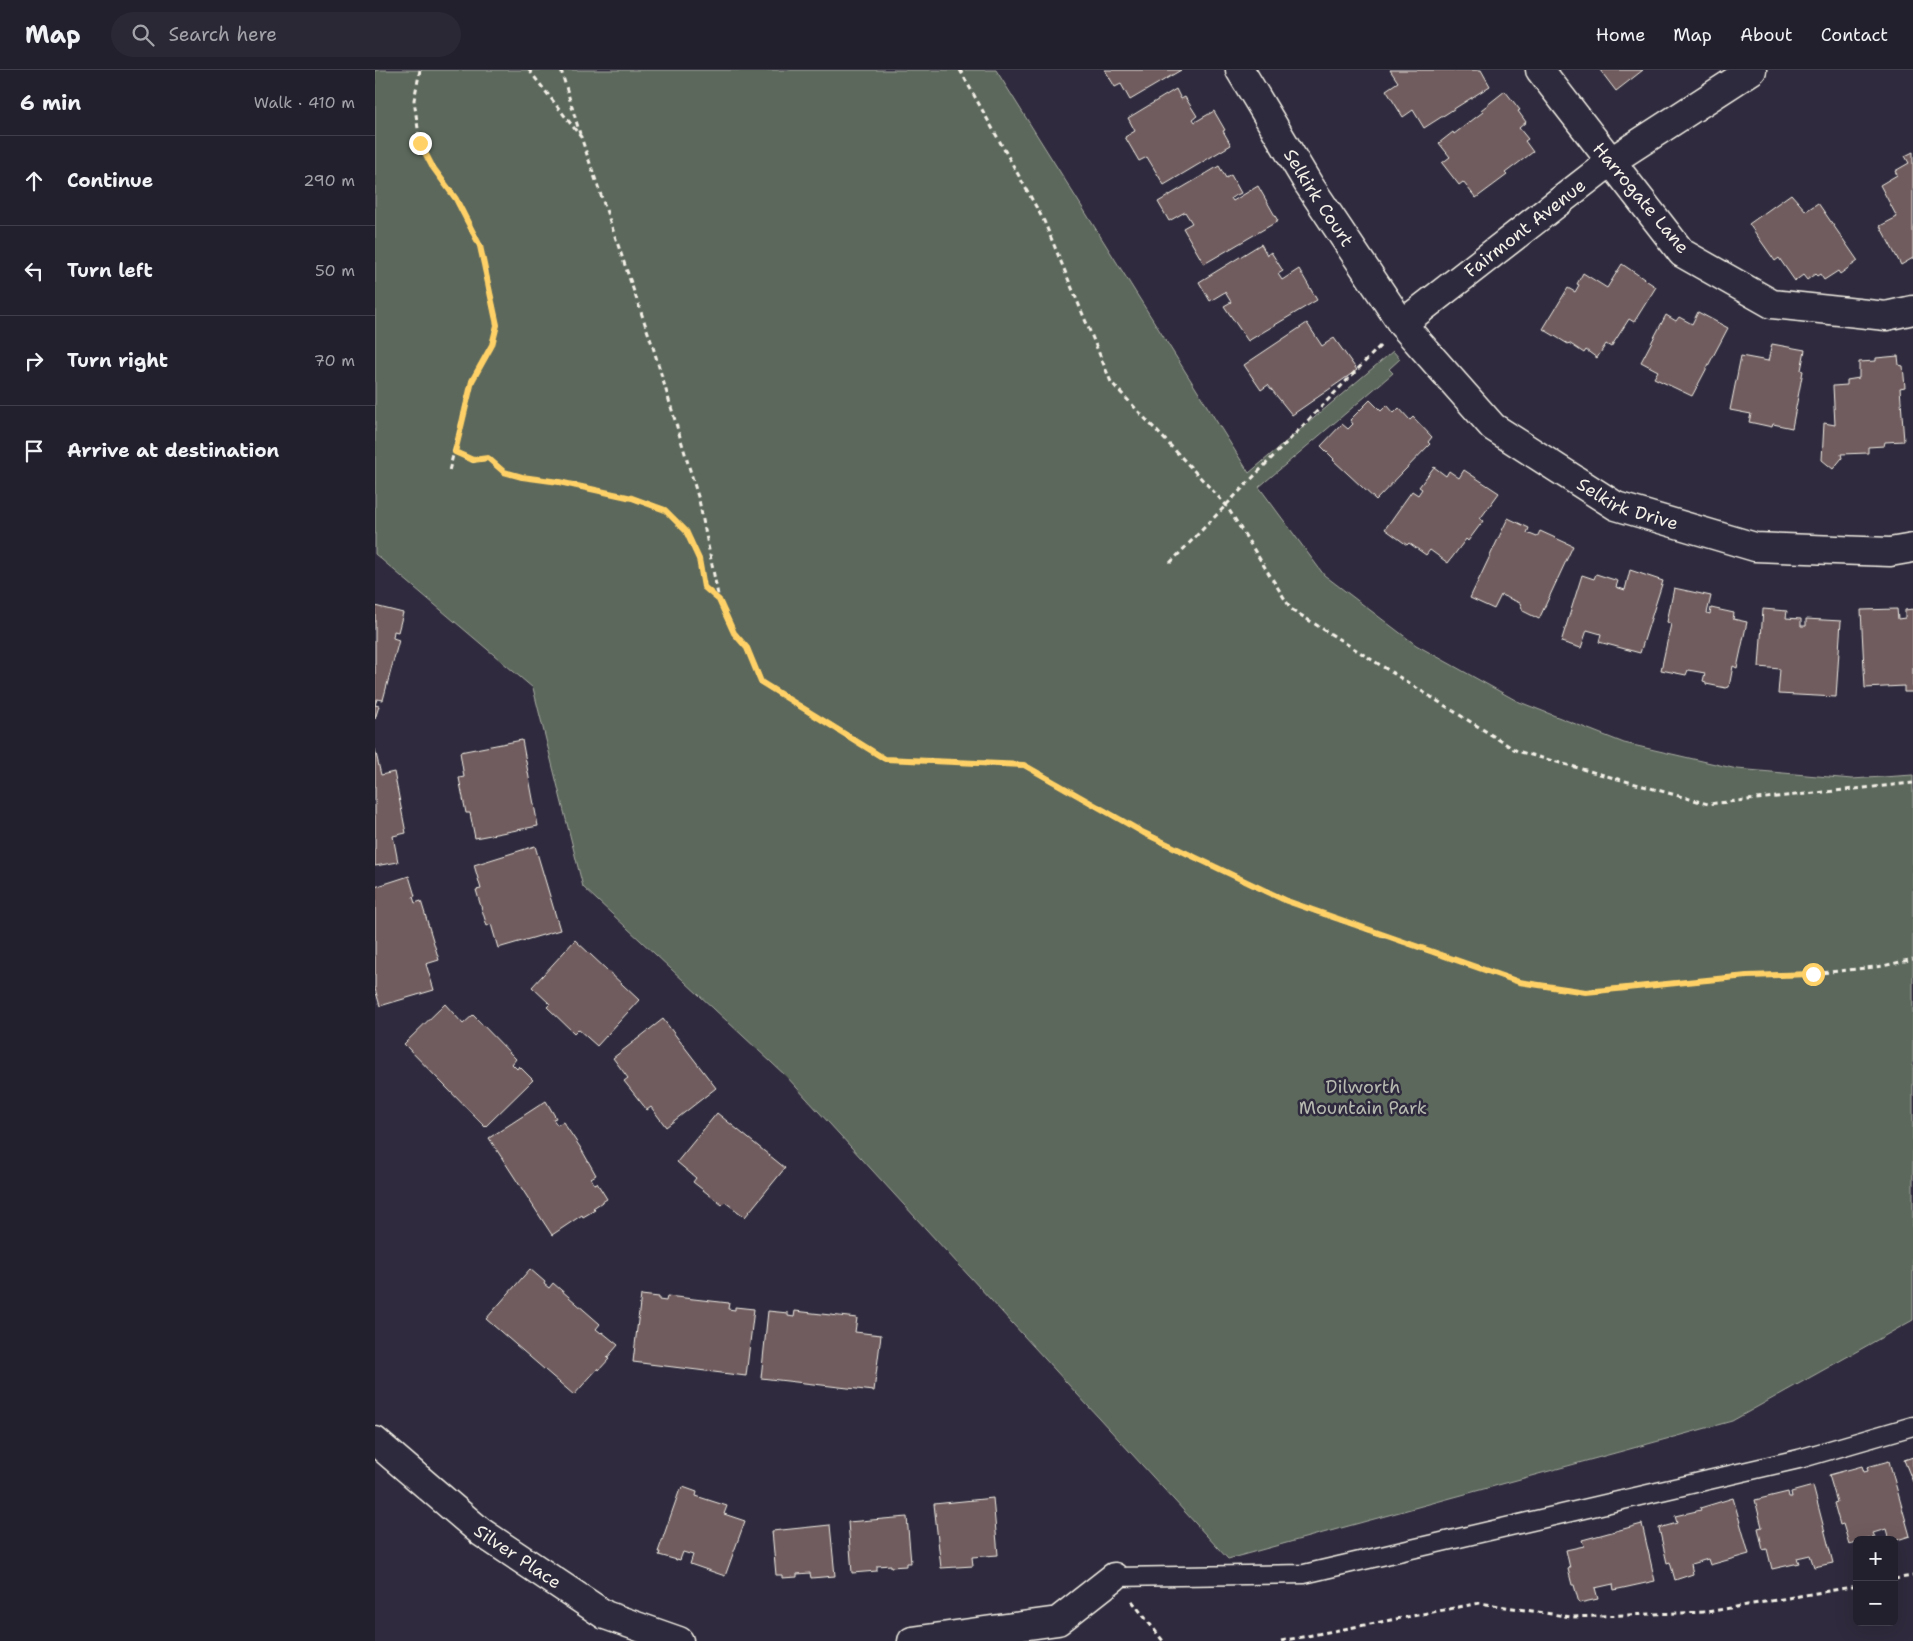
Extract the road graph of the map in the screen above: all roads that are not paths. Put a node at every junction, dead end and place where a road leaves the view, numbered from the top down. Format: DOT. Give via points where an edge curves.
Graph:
graph roads {
  1 [pos="1240,70"];
  2 [pos="1540,70"];
  3 [pos="1752,70"];
  4 [pos="1609,162"];
  5 [pos="1913,310"];
  6 [pos="1402,324"];
  7 [pos="1913,548"];
  8 [pos="1913,1426"];
  9 [pos="375,1441"];
  10 [pos="1114,1577"];
  11 [pos="1004,1635"];
  12 [pos="679,1641"];
  13 [pos="912,1641"];
  1 -- 6 [label="street, Selkirk Court" via="1309,185"];
  2 -- 4 [label="street, Harrogate Lane"];
  3 -- 4 [label="street, Fairmont Avenue"];
  4 -- 5 [label="street, Harrogate Lane" via="1682,254 1772,304 1886,316"];
  4 -- 6 [label="street, Fairmont Avenue"];
  6 -- 7 [label="street, Selkirk Drive" via="1493,427 1616,506 1755,547 1889,552"];
  8 -- 10 [label="lane" via="1789,1461 1304,1574"];
  9 -- 12 [label="street, Silver Place" via="481,1532 605,1615"];
  10 -- 11 [label="street" via="1058,1621"];
  11 -- 13 [label="street"];
}
